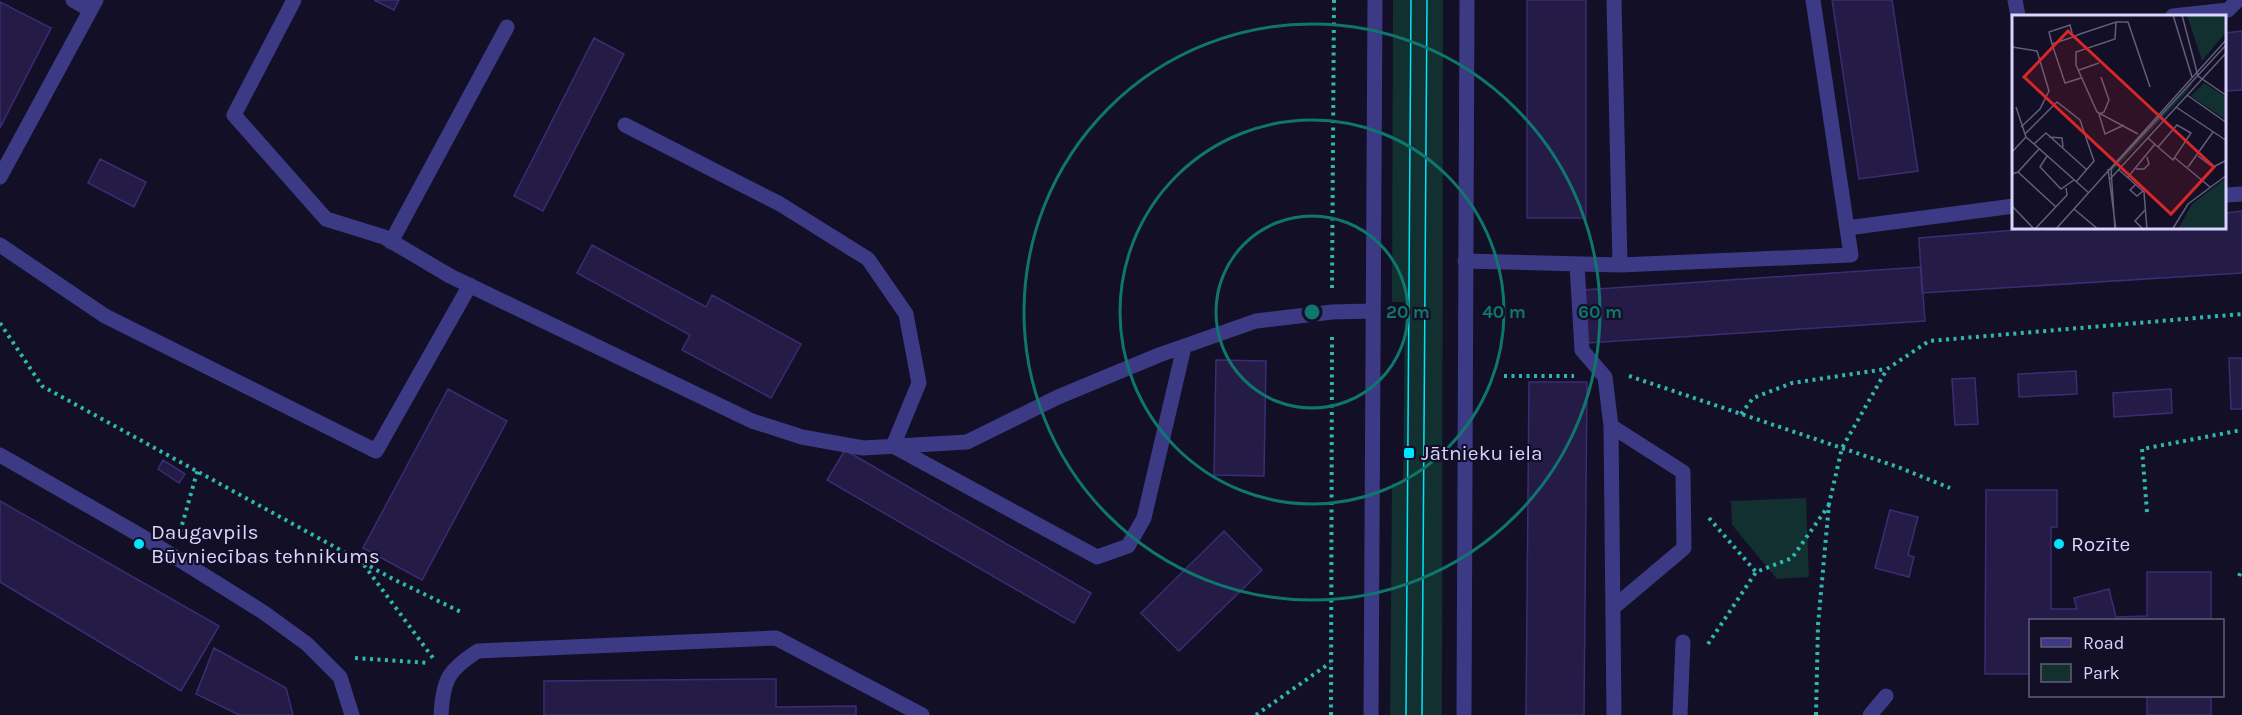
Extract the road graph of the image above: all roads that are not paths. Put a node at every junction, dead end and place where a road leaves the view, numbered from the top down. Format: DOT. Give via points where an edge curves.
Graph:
graph roads {
  1 [pos="73,0"];
  2 [pos="294,0"];
  3 [pos="1375,0"];
  4 [pos="1467,0"];
  5 [pos="1614,0"];
  6 [pos="1813,0"];
  7 [pos="2015,0"];
  8 [pos="2238,0"];
  9 [pos="93,5"];
  10 [pos="2018,15"];
  11 [pos="2182,15"];
  12 [pos="507,27"];
  13 [pos="625,125"];
  14 [pos="0,177"];
  15 [pos="2242,194"];
  16 [pos="2227,195"];
  17 [pos="2012,206"];
  18 [pos="1847,228"];
  19 [pos="391,242"];
  20 [pos="0,245"];
  21 [pos="1465,261"];
  22 [pos="1577,264"];
  23 [pos="1620,265"];
  24 [pos="470,285"];
  25 [pos="1371,311"];
  26 [pos="1184,347"];
  27 [pos="1611,426"];
  28 [pos="893,446"];
  29 [pos="0,455"];
  30 [pos="1614,607"];
  31 [pos="1683,642"];
  32 [pos="1886,696"];
  33 [pos="352,715"];
  34 [pos="441,715"];
  35 [pos="922,715"];
  36 [pos="1371,715"];
  37 [pos="1464,715"];
  38 [pos="1614,715"];
  39 [pos="1680,715"];
  40 [pos="1870,715"];
  1 -- 9 [label="street"];
  2 -- 19 [label="street" via="234,115 326,219"];
  3 -- 25 [label="street"];
  4 -- 21 [label="street"];
  5 -- 23 [label="street"];
  6 -- 18 [label="street"];
  7 -- 10 [label="street"];
  8 -- 11 [label="street" via="2228,10"];
  9 -- 14 [label="street"];
  12 -- 19 [label="street"];
  13 -- 28 [label="street" via="780,204 868,259 906,314 919,383"];
  15 -- 16 [label="street"];
  17 -- 18 [label="street"];
  18 -- 23 [label="street" via="1851,255"];
  19 -- 24 [label="street"];
  20 -- 24 [label="street" via="105,316 376,451"];
  21 -- 22 [label="street"];
  21 -- 37 [label="street"];
  22 -- 23 [label="street"];
  22 -- 27 [label="street" via="1582,350 1605,376"];
  24 -- 28 [label="street" via="752,421 802,437 863,448"];
  25 -- 26 [label="street" via="1256,321"];
  25 -- 36 [label="street"];
  26 -- 28 [label="street" via="1058,397 967,442"];
  26 -- 28 [label="street" via="1144,518 1128,546 1107,554 1097,557"];
  27 -- 30 [label="street"];
  27 -- 30 [label="street" via="1683,472 1684,548"];
  29 -- 33 [label="street" via="264,612 307,644 340,677"];
  30 -- 38 [label="street"];
  31 -- 39 [label="street"];
  32 -- 40 [label="street"];
  34 -- 35 [label="street" via="442,692 455,665 478,651 776,638"];
}
